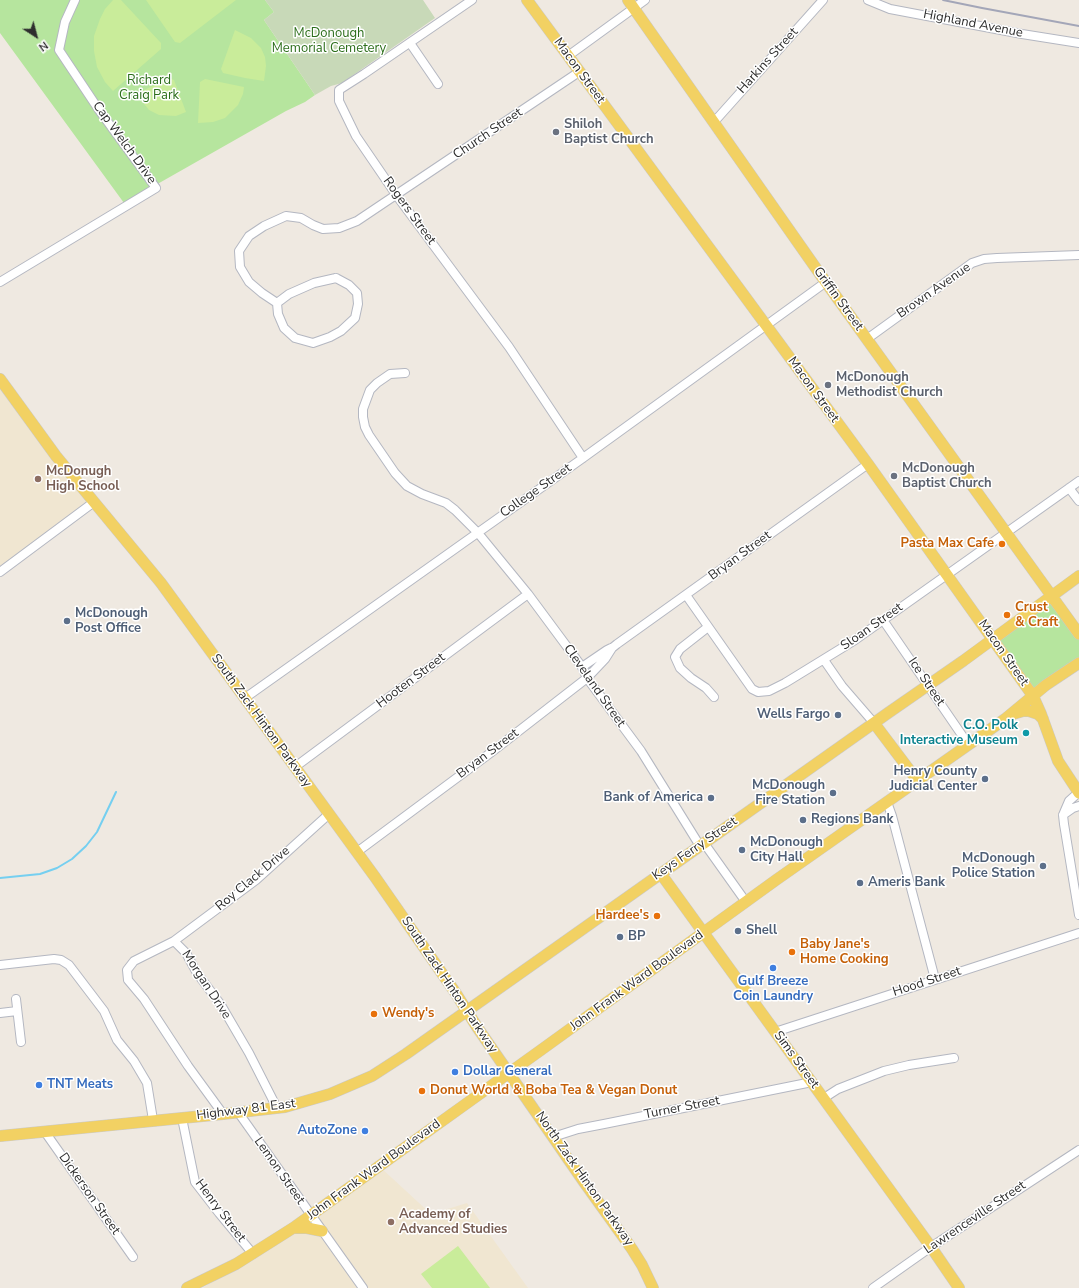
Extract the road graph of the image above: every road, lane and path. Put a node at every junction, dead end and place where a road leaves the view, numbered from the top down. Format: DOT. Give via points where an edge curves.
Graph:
graph roads {
  1 [pos="75,0"];
  2 [pos="472,0"];
  3 [pos="527,0"];
  4 [pos="646,0"];
  5 [pos="823,0"];
  6 [pos="868,0"];
  7 [pos="631,4"];
  8 [pos="410,43"];
  9 [pos="1079,43"];
  10 [pos="568,56"];
  11 [pos="579,72"];
  12 [pos="438,84"];
  13 [pos="714,122"];
  14 [pos="397,196"];
  15 [pos="1079,255"];
  16 [pos="0,282"];
  17 [pos="826,282"];
  18 [pos="277,304"];
  19 [pos="766,325"];
  20 [pos="867,339"];
  21 [pos="405,373"];
  22 [pos="0,379"];
  23 [pos="583,458"];
  24 [pos="868,464"];
  25 [pos="1079,481"];
  26 [pos="1069,488"];
  27 [pos="1079,501"];
  28 [pos="94,502"];
  29 [pos="478,532"];
  30 [pos="1005,532"];
  31 [pos="0,572"];
  32 [pos="947,574"];
  33 [pos="1079,576"];
  34 [pos="528,594"];
  35 [pos="686,595"];
  36 [pos="1051,596"];
  37 [pos="883,620"];
  38 [pos="708,627"];
  39 [pos="1079,634"];
  40 [pos="993,640"];
  41 [pos="612,648"];
  42 [pos="824,660"];
  43 [pos="1079,663"];
  44 [pos="582,667"];
  45 [pos="587,678"];
  46 [pos="927,685"];
  47 [pos="1033,696"];
  48 [pos="714,697"];
  49 [pos="245,698"];
  50 [pos="1010,715"];
  51 [pos="1043,719"];
  52 [pos="874,723"];
  53 [pos="968,744"];
  54 [pos="295,767"];
  55 [pos="917,780"];
  56 [pos="1079,792"];
  57 [pos="887,802"];
  58 [pos="1079,806"];
  59 [pos="329,814"];
  60 [pos="1063,815"];
  61 [pos="702,844"];
  62 [pos="357,852"];
  63 [pos="661,874"];
  64 [pos="746,902"];
  65 [pos="1079,915"];
  66 [pos="703,932"];
  67 [pos="1079,934"];
  68 [pos="174,941"];
  69 [pos="0,965"];
  70 [pos="935,979"];
  71 [pos="16,999"];
  72 [pos="18,1011"];
  73 [pos="467,1011"];
  74 [pos="0,1013"];
  75 [pos="775,1032"];
  76 [pos="21,1042"];
  77 [pos="954,1058"];
  78 [pos="509,1074"];
  79 [pos="812,1082"];
  80 [pos="824,1098"];
  81 [pos="277,1108"];
  82 [pos="238,1112"];
  83 [pos="223,1114"];
  84 [pos="182,1118"];
  85 [pos="153,1120"];
  86 [pos="45,1132"];
  87 [pos="0,1136"];
  88 [pos="553,1137"];
  89 [pos="1079,1150"];
  90 [pos="310,1215"];
  91 [pos="293,1228"];
  92 [pos="322,1231"];
  93 [pos="931,1247"];
  94 [pos="254,1254"];
  95 [pos="132,1257"];
  96 [pos="187,1288"];
  97 [pos="364,1288"];
  98 [pos="653,1288"];
  99 [pos="873,1288"];
  100 [pos="959,1288"];
  1 -- 16 [label="street, Cap Welch Drive" via="65,22 59,50 156,188"];
  2 -- 8 [label="street, Rogers Street"];
  3 -- 10 [label="main road, Macon Street"];
  4 -- 7 [label="street"];
  5 -- 13 [label="street, Harkins Street"];
  6 -- 9 [label="street, Highland Avenue" via="898,10"];
  7 -- 10 [label="street"];
  7 -- 13 [label="main road, Griffin Street"];
  8 -- 12 [label="street"];
  8 -- 14 [label="street, Rogers Street" via="339,90 339,101 356,136"];
  10 -- 11 [label="main road, Macon Street"];
  11 -- 14 [label="street, Church Street"];
  11 -- 19 [label="main road, Macon Street"];
  13 -- 17 [label="main road, Griffin Street"];
  14 -- 18 [label="street, Church Street" via="357,221 339,228 323,229 301,218 286,216 249,236 239,251 240,267 249,282"];
  14 -- 23 [label="street, Rogers Street" via="509,347"];
  15 -- 20 [label="street, Brown Avenue" via="996,258 972,263"];
  17 -- 19 [label="street, College Street"];
  17 -- 20 [label="main road, Griffin Street"];
  18 -- 18 [label="street" via="284,328 295,338 313,343 341,332 355,318 358,304 357,293 336,278 302,288"];
  19 -- 23 [label="street, College Street"];
  19 -- 24 [label="main road, Macon Street"];
  20 -- 30 [label="main road, Griffin Street"];
  21 -- 29 [label="street, Cleveland Street" via="390,374 370,390 365,402 365,427 396,473 408,486 446,503"];
  22 -- 28 [label="main road, South Zack Hinton Parkway" via="56,456"];
  23 -- 29 [label="street, College Street"];
  24 -- 32 [label="main road, Macon Street"];
  24 -- 35 [label="street, Bryan Street"];
  25 -- 26 [label="street, Sloan Street"];
  26 -- 27 [label="street"];
  26 -- 30 [label="street, Sloan Street"];
  28 -- 31 [label="street"];
  28 -- 49 [label="main road, South Zack Hinton Parkway" via="162,583"];
  29 -- 34 [label="street, Cleveland Street"];
  29 -- 49 [label="street, College Street"];
  30 -- 32 [label="street, Sloan Street"];
  30 -- 36 [label="main road, Griffin Street"];
  32 -- 37 [label="street, Sloan Street"];
  32 -- 40 [label="main road, Macon Street"];
  33 -- 36 [label="main road, Keys Ferry Street"];
  34 -- 44 [label="street, Cleveland Street"];
  34 -- 54 [label="street, Hooten Street"];
  35 -- 38 [label="street, Sloan Street"];
  35 -- 41 [label="street, Bryan Street"];
  36 -- 39 [label="main road, Griffin Street"];
  36 -- 40 [label="main road, Keys Ferry Street"];
  37 -- 42 [label="street, Sloan Street"];
  37 -- 46 [label="street, Ice Street"];
  38 -- 42 [label="street, Sloan Street" via="752,689 758,692 778,687"];
  38 -- 48 [label="street" via="680,649 675,657 680,668"];
  40 -- 46 [label="main road, Keys Ferry Street"];
  40 -- 47 [label="main road, Macon Street"];
  41 -- 44 [label="street, Bryan Street"];
  41 -- 45 [label="street, Bryan Street"];
  42 -- 52 [label="street" via="842,686"];
  43 -- 47 [label="main road, John Frank Ward Boulevard" via="1056,677"];
  44 -- 45 [label="street, Cleveland Street"];
  45 -- 61 [label="street, Cleveland Street" via="641,751"];
  45 -- 62 [label="street, Bryan Street"];
  46 -- 52 [label="main road, Keys Ferry Street"];
  46 -- 53 [label="street, Ice Street"];
  47 -- 50 [label="main road, John Frank Ward Boulevard"];
  47 -- 51 [label="main road, Macon Street"];
  49 -- 54 [label="main road, South Zack Hinton Parkway"];
  50 -- 51 [label="main road" via="1029,711"];
  50 -- 53 [label="main road, John Frank Ward Boulevard"];
  51 -- 56 [label="main road, Macon Street" via="1058,761"];
  52 -- 55 [label="main road"];
  52 -- 61 [label="main road, Keys Ferry Street"];
  53 -- 55 [label="main road, John Frank Ward Boulevard"];
  54 -- 59 [label="main road, South Zack Hinton Parkway"];
  55 -- 57 [label="main road, John Frank Ward Boulevard"];
  56 -- 60 [label="street" via="1069,801"];
  57 -- 64 [label="main road, John Frank Ward Boulevard"];
  57 -- 70 [label="street"];
  58 -- 60 [label="street"];
  59 -- 62 [label="main road, South Zack Hinton Parkway"];
  59 -- 68 [label="street, Roy Clack Drive" via="256,880"];
  60 -- 65 [label="street"];
  61 -- 63 [label="main road, Keys Ferry Street"];
  61 -- 64 [label="street, Cleveland Street"];
  62 -- 73 [label="main road, South Zack Hinton Parkway"];
  63 -- 66 [label="main road, Sims Street"];
  63 -- 73 [label="main road, Keys Ferry Street"];
  64 -- 66 [label="main road, John Frank Ward Boulevard"];
  66 -- 75 [label="main road, Sims Street"];
  66 -- 78 [label="main road, John Frank Ward Boulevard"];
  67 -- 70 [label="street, Hood Street"];
  68 -- 81 [label="street, Morgan Drive" via="186,953 220,1005 249,1053"];
  68 -- 83 [label="street, Morgan Drive" via="134,961 127,970 128,980 144,999"];
  69 -- 85 [label="street" via="54,959 69,964 104,1011 117,1040 147,1083"];
  70 -- 75 [label="street, Hood Street"];
  71 -- 72 [label="street"];
  72 -- 74 [label="street"];
  72 -- 76 [label="street"];
  73 -- 78 [label="main road, South Zack Hinton Parkway"];
  73 -- 81 [label="main road, Highway 81 East" via="372,1076 330,1094"];
  75 -- 79 [label="main road, Sims Street"];
  77 -- 80 [label="street" via="884,1071 838,1089"];
  78 -- 88 [label="main road, North Zack Hinton Parkway"];
  78 -- 90 [label="main road, John Frank Ward Boulevard"];
  79 -- 80 [label="main road, Sims Street"];
  79 -- 88 [label="street, Turner Street" via="598,1125"];
  80 -- 93 [label="main road, Sims Street"];
  81 -- 82 [label="main road, Highway 81 East"];
  82 -- 83 [label="main road, Highway 81 East"];
  82 -- 90 [label="street, Lemon Street"];
  83 -- 84 [label="main road, Highway 81 East"];
  84 -- 85 [label="main road, Highway 81 East"];
  84 -- 94 [label="street, Henry Street" via="195,1182"];
  85 -- 86 [label="main road, Highway 81 East"];
  86 -- 87 [label="main road, Highway 81 East"];
  86 -- 95 [label="street, Dickerson Street"];
  88 -- 98 [label="main road, North Zack Hinton Parkway" via="632,1249"];
  89 -- 93 [label="street, Lawrenceville Street"];
  90 -- 91 [label="main road, John Frank Ward Boulevard"];
  90 -- 92 [label="street, Lemon Street"];
  91 -- 92 [label="main road"];
  91 -- 94 [label="main road, John Frank Ward Boulevard"];
  92 -- 97 [label="street, Lemon Street"];
  93 -- 99 [label="street, Lawrenceville Street"];
  93 -- 100 [label="main road, Sims Street"];
  94 -- 96 [label="main road, John Frank Ward Boulevard"];
}
